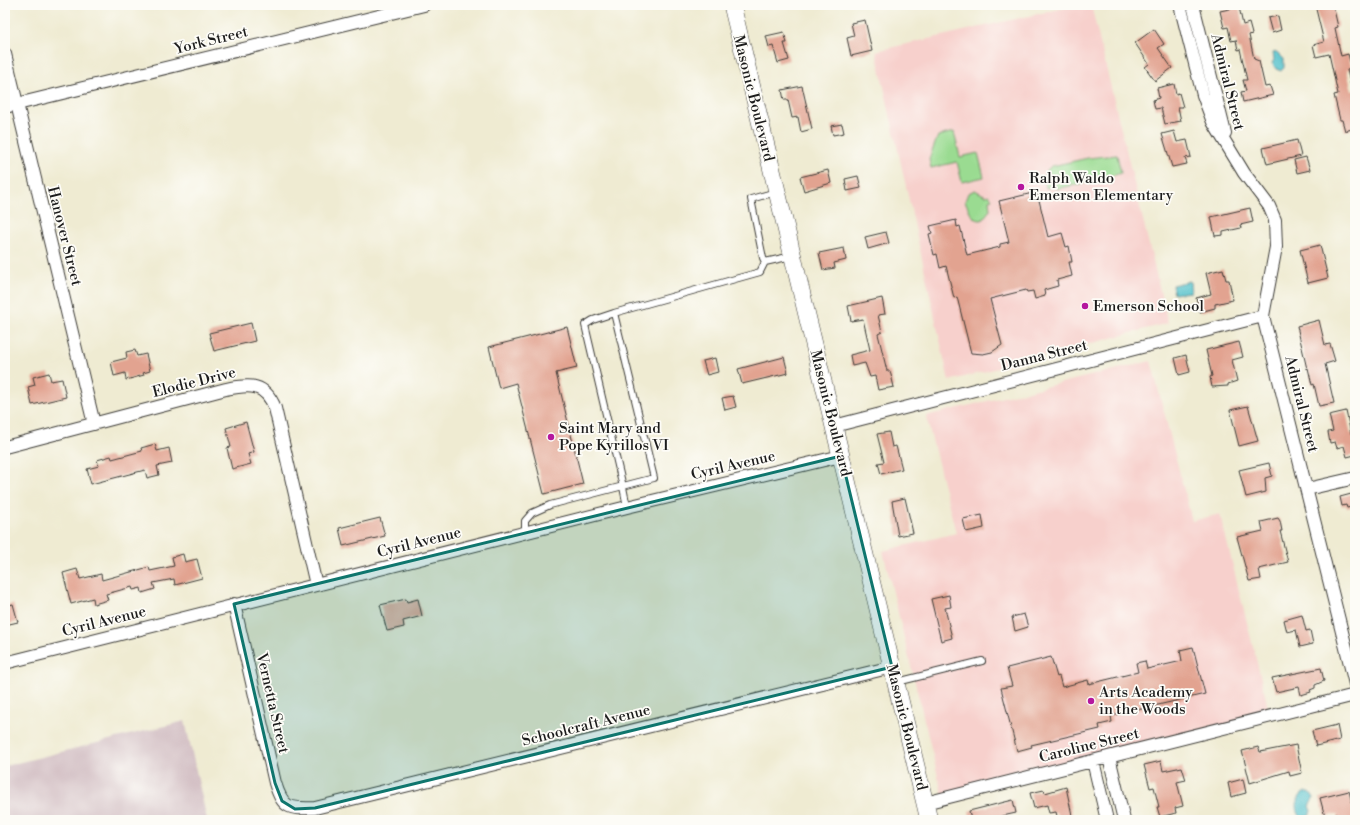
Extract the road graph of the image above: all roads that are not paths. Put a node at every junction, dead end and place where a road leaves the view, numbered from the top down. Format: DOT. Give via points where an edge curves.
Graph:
graph roads {
  1 [pos="424,5"];
  2 [pos="732,5"];
  3 [pos="1180,5"];
  4 [pos="1193,5"];
  5 [pos="5,54"];
  6 [pos="11,105"];
  7 [pos="1226,142"];
  8 [pos="777,192"];
  9 [pos="793,256"];
  10 [pos="766,262"];
  11 [pos="614,313"];
  12 [pos="1263,316"];
  13 [pos="94,424"];
  14 [pos="834,426"];
  15 [pos="5,447"];
  16 [pos="841,456"];
  17 [pos="1355,478"];
  18 [pos="623,487"];
  19 [pos="1307,489"];
  20 [pos="627,506"];
  21 [pos="525,532"];
  22 [pos="316,585"];
  23 [pos="234,604"];
  24 [pos="982,661"];
  25 [pos="5,663"];
  26 [pos="894,674"];
  27 [pos="1355,684"];
  28 [pos="1355,695"];
  29 [pos="1109,757"];
  30 [pos="1093,761"];
  31 [pos="925,803"];
  32 [pos="287,806"];
  33 [pos="929,820"];
  34 [pos="1107,820"];
  35 [pos="1124,820"];
  1 -- 6 [label="street, York Street"];
  2 -- 8 [label="street, Masonic Boulevard"];
  3 -- 7 [label="street, Admiral Street" via="1203,95"];
  4 -- 7 [label="street, Admiral Street"];
  5 -- 6 [label="street, Hanover Street"];
  6 -- 13 [label="street, Hanover Street"];
  7 -- 12 [label="street, Admiral Street" via="1244,173 1269,206 1275,220 1276,248"];
  8 -- 9 [label="street, Masonic Boulevard"];
  8 -- 10 [label="lane" via="751,199"];
  9 -- 10 [label="lane"];
  9 -- 14 [label="street, Masonic Boulevard"];
  10 -- 11 [label="lane" via="760,272"];
  11 -- 18 [label="lane" via="585,325"];
  11 -- 18 [label="lane" via="654,478"];
  12 -- 14 [label="street, Danna Street"];
  12 -- 19 [label="street, Admiral Street"];
  13 -- 15 [label="street, Elodie Drive"];
  13 -- 22 [label="street, Elodie Drive" via="226,388 254,386 262,390 275,408"];
  14 -- 16 [label="street, Masonic Boulevard"];
  16 -- 20 [label="street, Cyril Avenue"];
  16 -- 26 [label="street, Masonic Boulevard"];
  17 -- 19 [label="street"];
  18 -- 20 [label="lane"];
  18 -- 21 [label="lane" via="550,505 528,517 525,521"];
  19 -- 27 [label="street, Admiral Street"];
  20 -- 21 [label="street, Cyril Avenue"];
  21 -- 22 [label="street, Cyril Avenue"];
  22 -- 23 [label="street, Cyril Avenue"];
  23 -- 25 [label="street, Cyril Avenue"];
  23 -- 32 [label="street, Vernetta Street" via="275,783 282,801"];
  24 -- 26 [label="lane"];
  26 -- 31 [label="street, Masonic Boulevard"];
  26 -- 32 [label="street, Schoolcraft Avenue" via="315,808 295,809"];
  28 -- 29 [label="street, Caroline Street"];
  29 -- 30 [label="street, Caroline Street"];
  29 -- 35 [label="street"];
  30 -- 31 [label="street, Caroline Street"];
  30 -- 34 [label="street"];
  31 -- 33 [label="street, Masonic Boulevard"];
}
